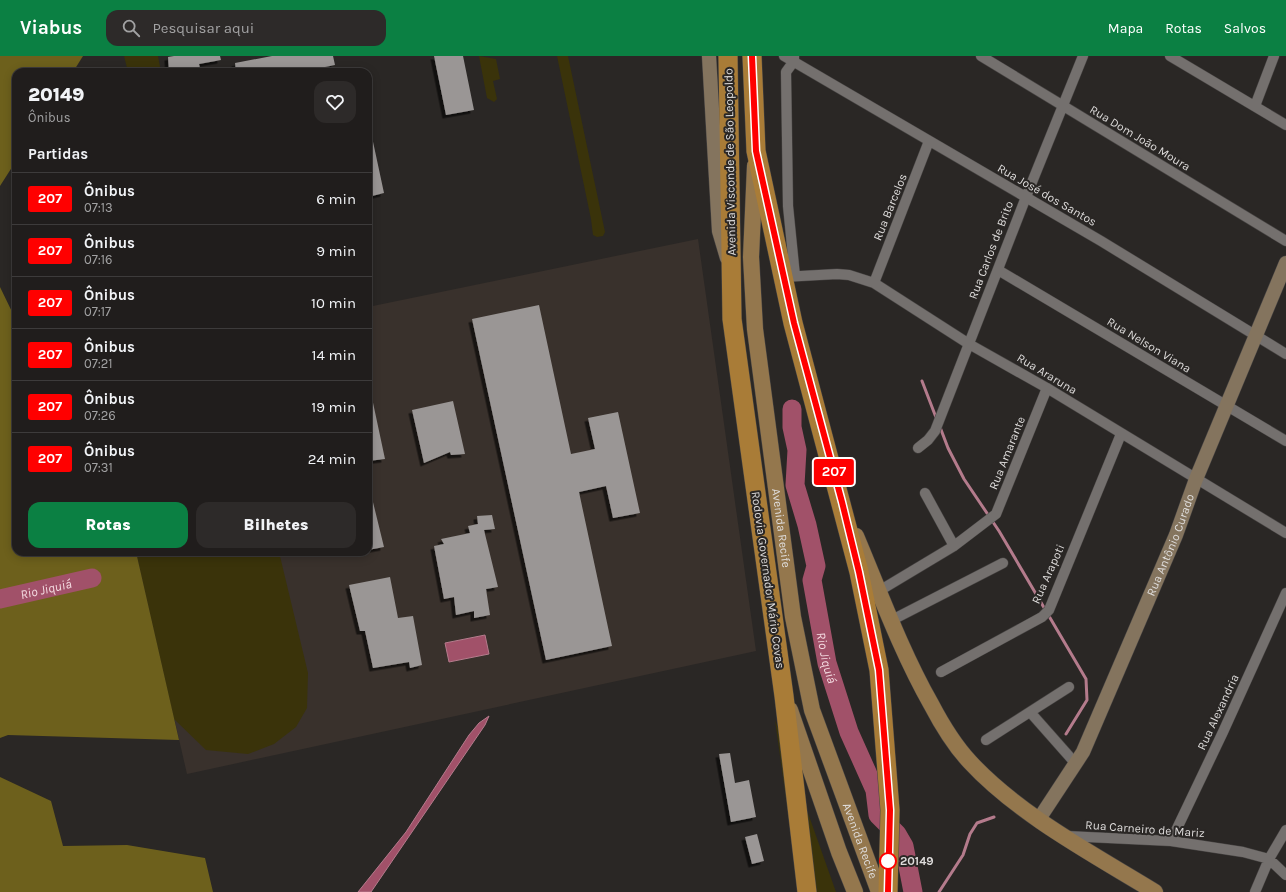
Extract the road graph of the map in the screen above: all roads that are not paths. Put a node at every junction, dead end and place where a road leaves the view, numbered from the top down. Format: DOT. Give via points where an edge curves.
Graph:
graph roads {
  1 [pos="709,56"];
  2 [pos="728,56"];
  3 [pos="752,56"];
  4 [pos="784,56"];
  5 [pos="981,56"];
  6 [pos="1083,56"];
  7 [pos="1274,56"];
  8 [pos="1175,57"];
  9 [pos="794,58"];
  10 [pos="1063,106"];
  11 [pos="1255,106"];
  12 [pos="1286,125"];
  13 [pos="929,141"];
  14 [pos="756,151"];
  15 [pos="1026,197"];
  16 [pos="1286,241"];
  17 [pos="1286,263"];
  18 [pos="731,268"];
  19 [pos="998,270"];
  20 [pos="789,276"];
  21 [pos="874,283"];
  22 [pos="1256,337"];
  23 [pos="969,344"];
  24 [pos="1286,354"];
  25 [pos="1046,388"];
  26 [pos="1227,407"];
  27 [pos="1121,434"];
  28 [pos="1286,442"];
  29 [pos="918,448"];
  30 [pos="1196,479"];
  31 [pos="925,493"];
  32 [pos="842,502"];
  33 [pos="1286,533"];
  34 [pos="954,546"];
  35 [pos="1003,563"];
  36 [pos="879,591"];
  37 [pos="1286,593"];
  38 [pos="892,620"];
  39 [pos="941,672"];
  40 [pos="1069,687"];
  41 [pos="784,696"];
  42 [pos="1030,712"];
  43 [pos="986,740"];
  44 [pos="1076,764"];
  45 [pos="1039,819"];
  46 [pos="1286,830"];
  47 [pos="1065,836"];
  48 [pos="1171,841"];
  49 [pos="1270,859"];
  50 [pos="1286,875"];
  51 [pos="807,892"];
  52 [pos="856,892"];
  53 [pos="879,892"];
  54 [pos="888,892"];
  55 [pos="1155,892"];
  56 [pos="1255,892"];
  1 -- 18 [label="street" via="718,231"];
  2 -- 18 [label="highway, Avenida Visconde de São Leopoldo"];
  3 -- 14 [label="highway, Avenida Visconde de São Leopoldo"];
  4 -- 9 [label="street, Rua José dos Santos"];
  5 -- 10 [label="street, Rua Dom João Moura"];
  6 -- 10 [label="street, Rua Carlos de Brito"];
  7 -- 11 [label="street"];
  8 -- 11 [label="street"];
  9 -- 13 [label="street, Rua José dos Santos"];
  9 -- 20 [label="street" via="786,72"];
  10 -- 15 [label="street, Rua Carlos de Brito"];
  10 -- 16 [label="street, Rua Dom João Moura"];
  11 -- 12 [label="street"];
  13 -- 15 [label="street, Rua José dos Santos"];
  13 -- 21 [label="street, Rua Barcelos"];
  14 -- 20 [label="highway, Avenida Visconde de São Leopoldo"];
  14 -- 53 [label="main road, Avenida Recife" via="752,257 755,329 793,617 812,710"];
  15 -- 19 [label="street, Rua Carlos de Brito"];
  15 -- 22 [label="street, Rua José dos Santos"];
  17 -- 22 [label="street, Rua Antônio Curado"];
  18 -- 41 [label="highway, Rodovia Governador Mário Covas" via="732,319"];
  19 -- 23 [label="street, Rua Carlos de Brito"];
  19 -- 26 [label="street, Rua Nelson Viana"];
  20 -- 21 [label="street, Rua Araruna" via="837,274"];
  20 -- 32 [label="highway, Avenida Visconde de São Leopoldo"];
  21 -- 23 [label="street, Rua Araruna"];
  22 -- 24 [label="street, Rua José dos Santos"];
  22 -- 26 [label="street, Rua Antônio Curado"];
  23 -- 25 [label="street, Rua Araruna"];
  23 -- 29 [label="street, Rua Carlos de Brito" via="935,431"];
  25 -- 27 [label="street, Rua Araruna"];
  25 -- 34 [label="street, Rua Amarante" via="996,514"];
  26 -- 28 [label="street, Rua Nelson Viana"];
  26 -- 30 [label="street, Rua Antônio Curado"];
  27 -- 30 [label="street, Rua Araruna"];
  27 -- 39 [label="street, Rua Arapoti" via="1045,614"];
  30 -- 33 [label="street, Rua Araruna"];
  30 -- 44 [label="street, Rua Antônio Curado" via="1176,535 1122,664"];
  31 -- 34 [label="street"];
  32 -- 36 [label="main road, Avenida Visconde de São Leopoldo"];
  32 -- 54 [label="highway, Avenida Visconde de São Leopoldo" via="879,670 890,810"];
  34 -- 36 [label="street, Rua Amarante"];
  35 -- 38 [label="street"];
  36 -- 38 [label="main road, Avenida Visconde de São Leopoldo"];
  37 -- 48 [label="street, Rua Alexandria"];
  38 -- 45 [label="main road, Avenida Visconde de São Leopoldo" via="918,682 954,742 969,762"];
  40 -- 42 [label="street"];
  41 -- 51 [label="highway, Rodovia Governador Mário Covas"];
  41 -- 52 [label="main road, Avenida Recife" via="839,852"];
  42 -- 43 [label="street"];
  42 -- 44 [label="street"];
  44 -- 45 [label="street, Rua Antônio Curado"];
  45 -- 47 [label="main road, Avenida Visconde de São Leopoldo"];
  46 -- 49 [label="street"];
  47 -- 48 [label="street, Rua Carneiro de Mariz"];
  47 -- 55 [label="main road, Avenida Visconde de São Leopoldo"];
  48 -- 49 [label="street, Rua Carneiro de Mariz" via="1243,852"];
  49 -- 50 [label="street"];
  49 -- 56 [label="street"];
}
